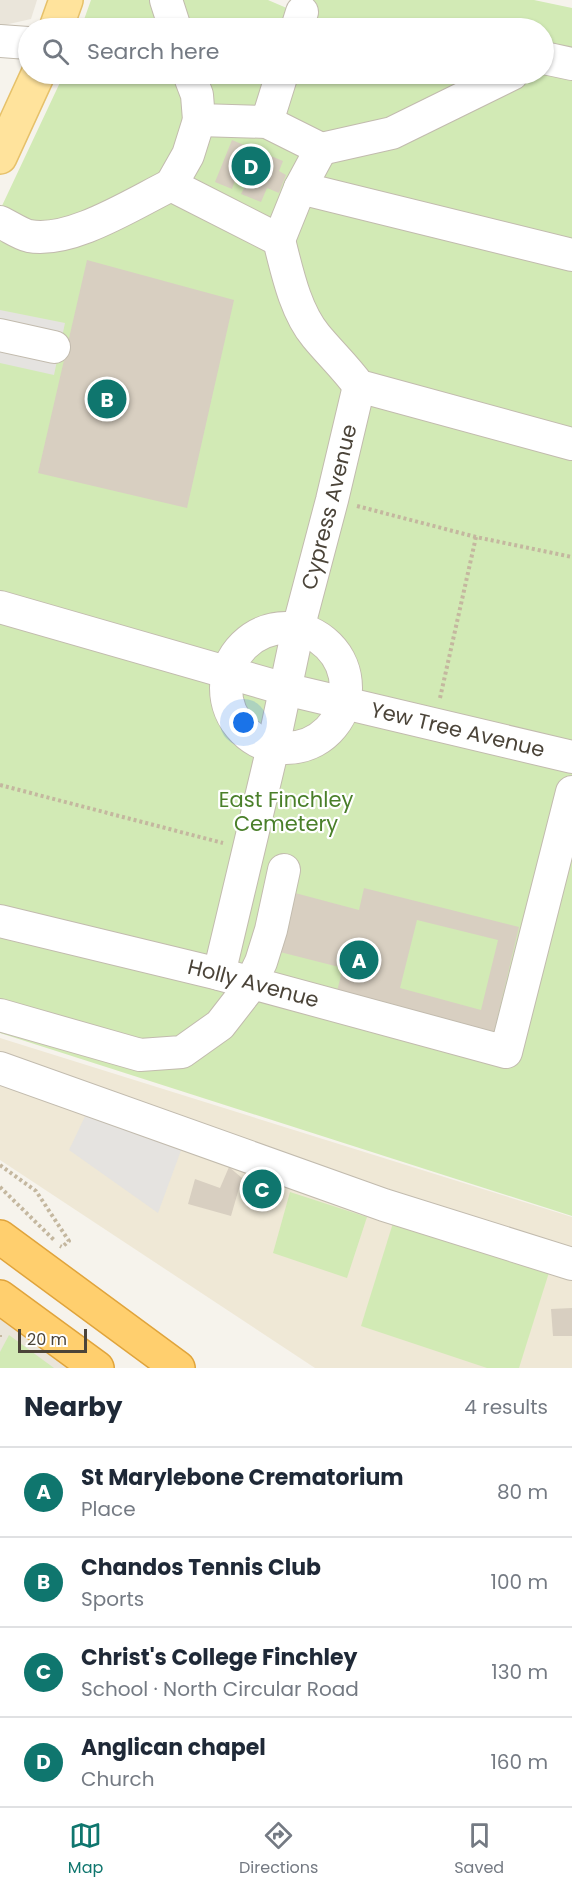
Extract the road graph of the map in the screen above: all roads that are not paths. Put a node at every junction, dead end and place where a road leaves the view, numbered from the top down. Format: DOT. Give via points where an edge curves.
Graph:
graph roads {
  1 [pos="66,0"];
  2 [pos="166,0"];
  3 [pos="60,18"];
  4 [pos="172,18"];
  5 [pos="0,41"];
  6 [pos="18,42"];
  7 [pos="554,60"];
  8 [pos="572,64"];
  9 [pos="33,84"];
  10 [pos="193,84"];
  11 [pos="279,84"];
  12 [pos="492,84"];
  13 [pos="199,120"];
  14 [pos="267,122"];
  15 [pos="321,149"];
  16 [pos="0,157"];
  17 [pos="171,185"];
  18 [pos="300,188"];
  19 [pos="0,222"];
  20 [pos="279,240"];
  21 [pos="572,255"];
  22 [pos="0,335"];
  23 [pos="54,347"];
  24 [pos="359,386"];
  25 [pos="572,444"];
  26 [pos="2,614"];
  27 [pos="298,629"];
  28 [pos="228,673"];
  29 [pos="285,688"];
  30 [pos="344,704"];
  31 [pos="273,747"];
  32 [pos="572,758"];
  33 [pos="572,792"];
  34 [pos="284,870"];
  35 [pos="0,921"];
  36 [pos="219,974"];
  37 [pos="250,982"];
  38 [pos="0,1015"];
  39 [pos="0,1068"];
  40 [pos="0,1237"];
  41 [pos="572,1264"];
  42 [pos="0,1297"];
  43 [pos="97,1368"];
  44 [pos="178,1368"];
  1 -- 3 [label="main road"];
  2 -- 4 [label="street"];
  5 -- 6 [label="street"];
  7 -- 8 [label="street"];
  9 -- 16 [label="main road"];
  10 -- 13 [label="street"];
  11 -- 14 [label="street"];
  12 -- 15 [label="street" via="392,134"];
  13 -- 14 [label="street"];
  13 -- 17 [label="street" via="188,155"];
  14 -- 15 [label="street"];
  15 -- 18 [label="street"];
  17 -- 19 [label="street" via="104,219 55,236 28,236"];
  17 -- 20 [label="street"];
  18 -- 20 [label="street"];
  18 -- 21 [label="street"];
  20 -- 24 [label="street" via="292,291 314,334"];
  22 -- 23 [label="street"];
  24 -- 25 [label="street"];
  24 -- 27 [label="street, Cypress Avenue"];
  26 -- 28 [label="street"];
  27 -- 28 [label="street" via="280,628 247,642"];
  27 -- 29 [label="street, Cypress Avenue"];
  27 -- 30 [label="street" via="317,636 332,648 342,665 346,684"];
  28 -- 29 [label="street, Yew Tree Avenue"];
  28 -- 31 [label="street" via="230,711 255,740"];
  29 -- 30 [label="street, Yew Tree Avenue"];
  29 -- 31 [label="street, Cypress Avenue"];
  30 -- 31 [label="street" via="325,734 309,744"];
  30 -- 32 [label="street, Yew Tree Avenue"];
  31 -- 36 [label="street"];
  33 -- 37 [label="street, Holly Avenue" via="506,1052"];
  34 -- 37 [label="street" via="268,940"];
  35 -- 36 [label="street, Holly Avenue"];
  36 -- 37 [label="street, Holly Avenue"];
  37 -- 38 [label="street" via="220,1025 183,1052 140,1055"];
  39 -- 41 [label="street" via="384,1205"];
  40 -- 44 [label="highway"];
  42 -- 43 [label="highway"];
}
